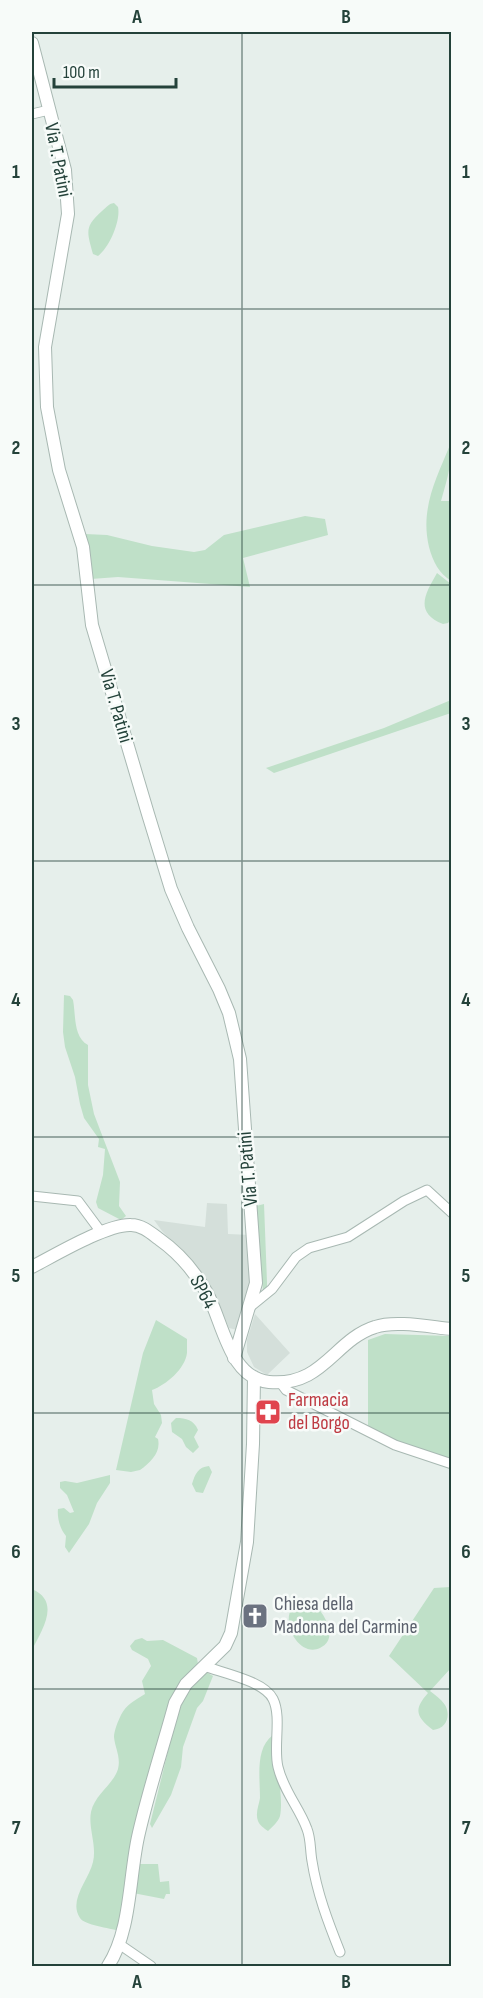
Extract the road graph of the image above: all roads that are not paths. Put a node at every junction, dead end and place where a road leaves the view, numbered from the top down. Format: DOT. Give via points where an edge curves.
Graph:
graph roads {
  1 [pos="32,43"];
  2 [pos="49,110"];
  3 [pos="32,114"];
  4 [pos="32,1196"];
  5 [pos="452,1213"];
  6 [pos="101,1232"];
  7 [pos="32,1267"];
  8 [pos="250,1307"];
  9 [pos="452,1329"];
  10 [pos="234,1358"];
  11 [pos="254,1377"];
  12 [pos="280,1382"];
  13 [pos="452,1464"];
  14 [pos="204,1666"];
  15 [pos="119,1944"];
  16 [pos="340,1952"];
  17 [pos="108,1966"];
  18 [pos="151,1966"];
  1 -- 2 [label="street, Via T. Patini"];
  2 -- 3 [label="street"];
  2 -- 8 [label="street, Via T. Patini" via="65,170 68,214 45,347 47,407 59,470 83,547 92,625 171,889 226,1005 240,1059 256,1283"];
  4 -- 6 [label="street" via="78,1201"];
  5 -- 8 [label="street" via="427,1190 422,1192 348,1237 309,1248"];
  6 -- 7 [label="street, SP64"];
  6 -- 10 [label="street, SP64 / SP64" via="132,1225 146,1229 169,1246 207,1294"];
  8 -- 10 [label="street, Via T. Patini"];
  9 -- 12 [label="street" via="376,1326 348,1343 319,1369"];
  10 -- 11 [label="street, SP64 / SP64"];
  11 -- 12 [label="street"];
  11 -- 14 [label="street" via="247,1542 235,1616 225,1646"];
  12 -- 13 [label="street" via="286,1390 395,1445"];
  14 -- 15 [label="street" via="186,1684 175,1703 138,1835"];
  14 -- 16 [label="street" via="250,1682 274,1700 277,1765 286,1792 306,1827 325,1916"];
  15 -- 17 [label="street"];
  15 -- 18 [label="street"];
}
